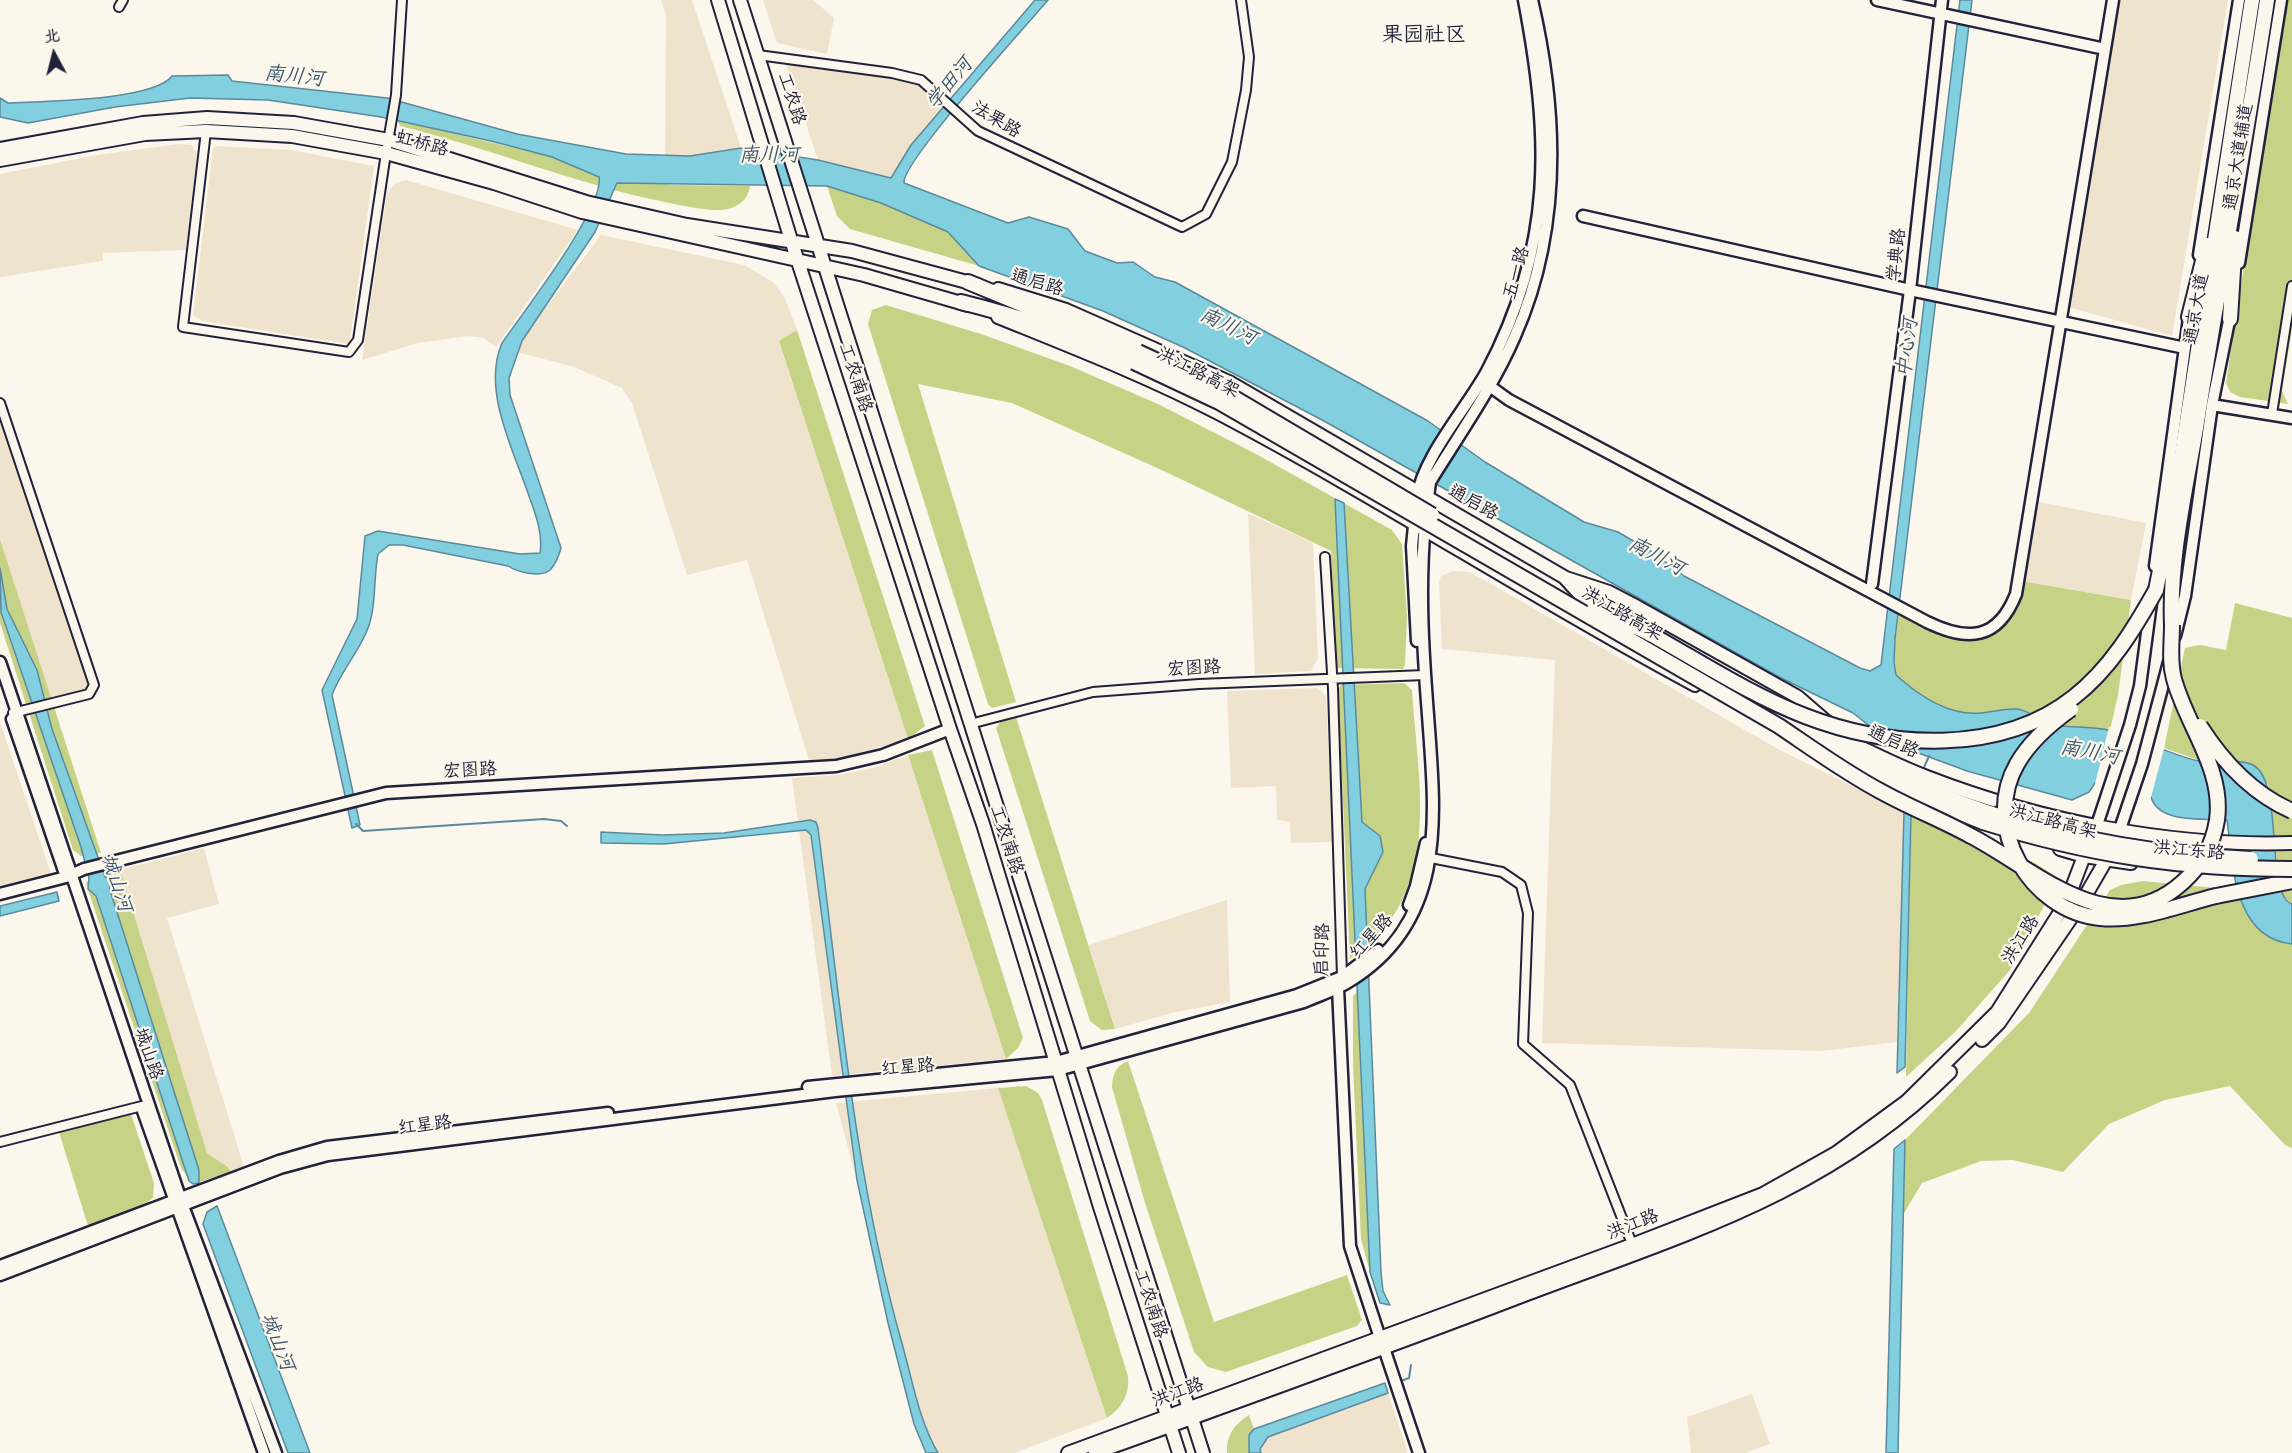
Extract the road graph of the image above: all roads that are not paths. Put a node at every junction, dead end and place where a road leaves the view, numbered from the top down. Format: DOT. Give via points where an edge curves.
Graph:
graph roads {
  1 [pos="402,0"];
  2 [pos="718,0"];
  3 [pos="740,0"];
  4 [pos="1241,0"];
  5 [pos="1524,0"];
  6 [pos="1532,0"];
  7 [pos="1877,0"];
  8 [pos="1942,0"];
  9 [pos="2113,0"];
  10 [pos="2239,0"];
  11 [pos="2252,0"];
  12 [pos="2267,0"];
  13 [pos="2281,0"];
  14 [pos="1941,12"];
  15 [pos="2105,49"];
  16 [pos="758,55"];
  17 [pos="2235,123"];
  18 [pos="2248,129"];
  19 [pos="206,131"];
  20 [pos="388,147"];
  21 [pos="0,150"];
  22 [pos="0,160"];
  23 [pos="608,212"];
  24 [pos="1583,216"];
  25 [pos="791,240"];
  26 [pos="817,244"];
  27 [pos="798,261"];
  28 [pos="825,266"];
  29 [pos="968,282"];
  30 [pos="2292,286"];
  31 [pos="1910,290"];
  32 [pos="961,302"];
  33 [pos="2209,311"];
  34 [pos="2189,317"];
  35 [pos="2230,319"];
  36 [pos="2060,323"];
  37 [pos="2185,348"];
  38 [pos="1136,357"];
  39 [pos="1484,383"];
  40 [pos="0,404"];
  41 [pos="2212,405"];
  42 [pos="2272,414"];
  43 [pos="2292,418"];
  44 [pos="1423,496"];
  45 [pos="1419,528"];
  46 [pos="1325,557"];
  47 [pos="1564,577"];
  48 [pos="1872,584"];
  49 [pos="2156,590"];
  50 [pos="1607,616"];
  51 [pos="2172,625"];
  52 [pos="0,662"];
  53 [pos="1422,675"];
  54 [pos="1335,679"];
  55 [pos="0,683"];
  56 [pos="13,713"];
  57 [pos="970,724"];
  58 [pos="1779,726"];
  59 [pos="950,729"];
  60 [pos="1862,748"];
  61 [pos="2292,811"];
  62 [pos="2097,825"];
  63 [pos="2120,829"];
  64 [pos="2292,843"];
  65 [pos="2084,856"];
  66 [pos="1431,858"];
  67 [pos="2107,860"];
  68 [pos="2292,861"];
  69 [pos="2289,874"];
  70 [pos="69,876"];
  71 [pos="0,894"];
  72 [pos="1374,960"];
  73 [pos="1348,977"];
  74 [pos="1338,988"];
  75 [pos="1079,1060"];
  76 [pos="1057,1066"];
  77 [pos="142,1106"];
  78 [pos="0,1142"];
  79 [pos="178,1203"];
  80 [pos="1634,1249"];
  81 [pos="0,1266"];
  82 [pos="0,1275"];
  83 [pos="1382,1343"];
  84 [pos="1191,1413"];
  85 [pos="1169,1420"];
  86 [pos="264,1453"];
  87 [pos="276,1453"];
  88 [pos="1068,1453"];
  89 [pos="1095,1453"];
  90 [pos="1179,1453"];
  91 [pos="1203,1453"];
  92 [pos="1419,1453"];
  1 -- 20 [label="street" via="396,95"];
  2 -- 25 [label="main road"];
  3 -- 16 [label="main road, 工农路"];
  4 -- 16 [label="street, 法果路" via="1249,57 1232,162 1206,214 1182,227 978,131 921,80"];
  5 -- 39 [label="main road, 五一路" via="1539,85 1543,138 1540,203 1523,285"];
  6 -- 39 [label="main road, 五一路" via="1547,88 1552,178 1541,257 1515,337"];
  7 -- 14 [label="main road"];
  8 -- 14 [label="main road, 学典路"];
  9 -- 15 [label="main road"];
  10 -- 34 [label="main road, 通京大道辅道"];
  11 -- 17 [label="highway, 通京大道"];
  12 -- 18 [label="highway, 通京大道"];
  13 -- 35 [label="main road, 通京大道辅道"];
  14 -- 15 [label="main road"];
  14 -- 31 [label="main road, 学典路"];
  15 -- 36 [label="main road"];
  16 -- 26 [label="main road, 工农路"];
  17 -- 33 [label="highway, 通京大道"];
  17 -- 34 [label="highway"];
  18 -- 33 [label="highway, 通京大道"];
  18 -- 35 [label="highway"];
  19 -- 20 [label="main road, 虹桥路"];
  19 -- 20 [label="street" via="183,327 340,352 349,352 358,340"];
  19 -- 22 [label="main road, 虹桥路" via="145,134"];
  20 -- 21 [label="main road, 虹桥路" via="294,123 207,118 143,123"];
  20 -- 23 [label="main road, 虹桥路" via="494,183"];
  23 -- 25 [label="main road, 虹桥路"];
  23 -- 27 [label="main road, 虹桥路"];
  24 -- 31 [label="main road"];
  25 -- 26 [label="main road, 虹桥路"];
  25 -- 27 [label="main road, 工农南路"];
  26 -- 28 [label="main road, 工农南路"];
  26 -- 29 [label="main road, 通启路"];
  27 -- 28 [label="main road, 虹桥路"];
  27 -- 59 [label="main road, 工农南路"];
  28 -- 32 [label="main road"];
  28 -- 57 [label="main road, 工农南路"];
  29 -- 38 [label="highway, 洪江路高架"];
  29 -- 44 [label="main road, 通启路" via="1066,310 1229,382"];
  30 -- 42 [label="street"];
  31 -- 36 [label="main road"];
  31 -- 48 [label="main road, 学典路"];
  32 -- 38 [label="highway, 洪江路高架" via="1025,318"];
  32 -- 45 [label="main road" via="1219,413"];
  33 -- 49 [label="highway, 通京大道"];
  33 -- 51 [label="highway, 通京大道" via="2175,561"];
  34 -- 37 [label="main road, 通京大道"];
  35 -- 41 [label="main road, 通京大道"];
  36 -- 37 [label="main road"];
  36 -- 39 [label="main road" via="2016,594 2004,618 1985,632 1973,635 1957,635 1927,622"];
  37 -- 62 [label="main road, 通京大道" via="2141,675 2130,725"];
  38 -- 50 [label="highway, 洪江路高架, bridge" via="1224,392"];
  38 -- 58 [label="highway, 洪江路高架, bridge"];
  39 -- 44 [label="main road, 五一路" via="1426,480"];
  40 -- 56 [label="street" via="94,685 89,693"];
  41 -- 42 [label="main road"];
  41 -- 63 [label="main road, 通京大道" via="2185,596 2151,732"];
  42 -- 43 [label="main road"];
  44 -- 45 [label="main road, 五一路"];
  44 -- 47 [label="main road, 通启路"];
  45 -- 53 [label="main road, 红星路" via="1412,546"];
  45 -- 65 [label="main road" via="1656,664 1868,779 1980,827"];
  46 -- 54 [label="street, 启印路"];
  47 -- 60 [label="main road, 通启路" via="1587,601 1718,675"];
  47 -- 60 [label="main road" via="1609,592 1798,697"];
  49 -- 50 [label="highway, bridge" via="2109,663 2073,698 2022,725 1981,737 1943,741 1858,735 1803,716 1646,631"];
  49 -- 69 [label="highway, bridge" via="2136,637 2114,667 2080,702 2041,733 2016,765 2006,800 2011,849 2025,874 2041,891 2073,911 2099,918 2136,916"];
  50 -- 68 [label="highway, 洪江路高架, bridge" via="1866,763 1964,804 2034,827 2104,843 2179,854"];
  51 -- 58 [label="highway, bridge" via="2175,681 2213,772 2218,808 2212,839 2198,867 2177,887 2144,903 2108,906 2067,894 1980,840 1853,776"];
  51 -- 61 [label="highway, bridge" via="2182,684 2209,740 2246,782"];
  52 -- 56 [label="main road, 城山路"];
  53 -- 54 [label="street, 宏图路"];
  53 -- 66 [label="main road, 红星路" via="1434,811"];
  53 -- 72 [label="main road, 红星路" via="1428,806 1425,854 1404,918"];
  54 -- 57 [label="street, 宏图路" via="1093,692"];
  54 -- 73 [label="street, 启印路"];
  55 -- 56 [label="main road, 城山路"];
  56 -- 70 [label="main road, 城山路"];
  57 -- 75 [label="main road, 工农南路"];
  58 -- 69 [label="highway, 洪江路高架, bridge" via="1884,783 2033,837 2100,854"];
  59 -- 70 [label="main road, 宏图路" via="883,755 836,766 440,789 356,799"];
  59 -- 76 [label="main road, 工农南路"];
  60 -- 62 [label="main road, 通启路" via="1971,793"];
  62 -- 63 [label="main road, 洪江东路"];
  62 -- 65 [label="main road, 通京大道"];
  63 -- 64 [label="main road, 洪江东路" via="2229,842"];
  63 -- 67 [label="main road, 通京大道"];
  65 -- 67 [label="main road, 洪江东路"];
  65 -- 80 [label="main road, 洪江路" via="2067,901 1997,1012 1907,1101 1836,1153 1782,1184"];
  66 -- 72 [label="main road, 红星路" via="1423,891 1408,921 1396,941"];
  66 -- 80 [label="street" via="1502,872 1521,885 1528,913 1523,1044 1570,1085"];
  67 -- 69 [label="main road, 洪江东路" via="2230,873"];
  67 -- 80 [label="main road, 洪江路" via="1999,1023 1916,1105 1841,1160 1767,1201"];
  70 -- 71 [label="main road, 宏图路"];
  70 -- 77 [label="main road, 城山路"];
  70 -- 79 [label="main road, 城山路"];
  72 -- 73 [label="main road, 红星路"];
  73 -- 74 [label="main road, 启印路"];
  73 -- 75 [label="main road, 红星路"];
  74 -- 75 [label="main road, 红星路" via="1304,1002"];
  74 -- 83 [label="main road, 启印路" via="1350,1246"];
  75 -- 76 [label="main road, 红星路"];
  75 -- 84 [label="main road, 工农南路"];
  76 -- 79 [label="main road, 红星路" via="835,1087 328,1155"];
  76 -- 85 [label="main road, 工农南路"];
  77 -- 78 [label="street"];
  77 -- 79 [label="main road, 城山路"];
  79 -- 81 [label="main road, 红星路"];
  79 -- 82 [label="main road, 红星路"];
  79 -- 86 [label="main road, 城山路"];
  79 -- 87 [label="main road, 城山路"];
  80 -- 83 [label="main road, 洪江路"];
  83 -- 84 [label="main road, 洪江路"];
  83 -- 92 [label="main road, 启印路"];
  84 -- 85 [label="main road, 洪江路"];
  84 -- 91 [label="main road, 工农南路"];
  85 -- 88 [label="main road, 洪江路"];
  85 -- 89 [label="main road, 洪江路"];
  85 -- 90 [label="main road, 工农南路"];
}
